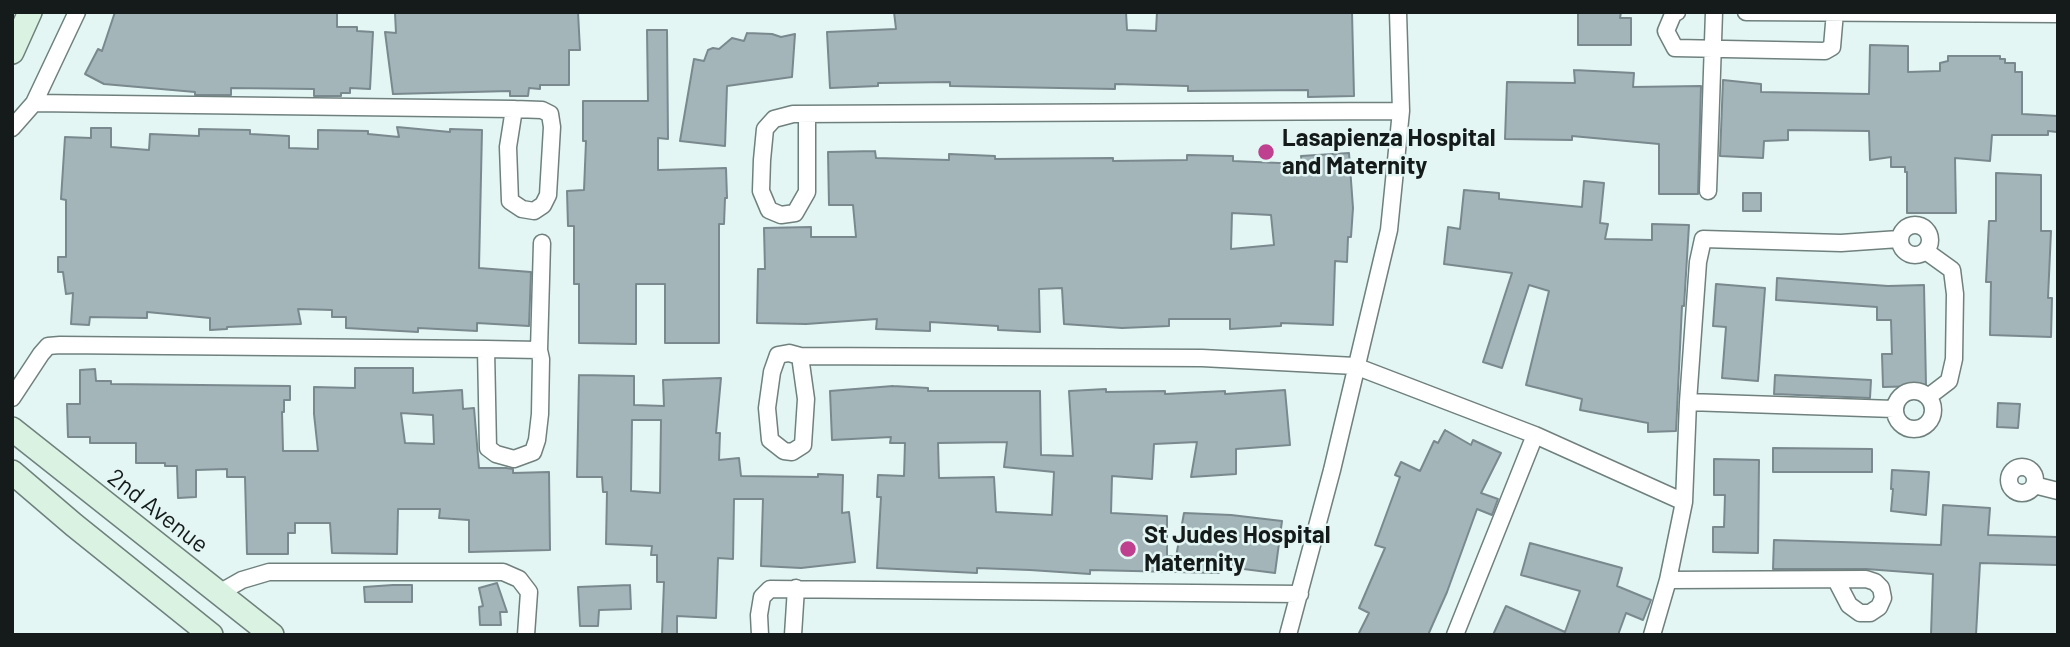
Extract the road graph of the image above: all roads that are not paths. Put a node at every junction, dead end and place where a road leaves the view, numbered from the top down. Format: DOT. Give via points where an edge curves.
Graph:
graph roads {
  1 [pos="30,12"];
  2 [pos="77,12"];
  3 [pos="1398,12"];
  4 [pos="1677,12"];
  5 [pos="1714,12"];
  6 [pos="1746,12"];
  7 [pos="1835,13"];
  8 [pos="2058,14"];
  9 [pos="1713,48"];
  10 [pos="12,52"];
  11 [pos="34,103"];
  12 [pos="514,109"];
  13 [pos="1401,111"];
  14 [pos="807,114"];
  15 [pos="12,128"];
  16 [pos="1708,191"];
  17 [pos="1899,239"];
  18 [pos="542,243"];
  19 [pos="1927,252"];
  20 [pos="486,349"];
  21 [pos="539,350"];
  22 [pos="800,356"];
  23 [pos="1355,366"];
  24 [pos="1928,397"];
  25 [pos="12,398"];
  26 [pos="1688,402"];
  27 [pos="1894,409"];
  28 [pos="12,429"];
  29 [pos="1535,435"];
  30 [pos="12,472"];
  31 [pos="2034,485"];
  32 [pos="2058,491"];
  33 [pos="1684,502"];
  34 [pos="1668,580"];
  35 [pos="1836,580"];
  36 [pos="796,588"];
  37 [pos="219,593"];
  38 [pos="1300,594"];
  39 [pos="211,635"];
  40 [pos="272,635"];
  41 [pos="526,635"];
  42 [pos="760,635"];
  43 [pos="793,635"];
  44 [pos="1288,635"];
  45 [pos="1455,635"];
  46 [pos="1652,635"];
  1 -- 10 [label="street"];
  2 -- 11 [label="street"];
  3 -- 13 [label="street"];
  4 -- 9 [label="street" via="1666,31 1675,48"];
  5 -- 9 [label="street"];
  6 -- 7 [label="street"];
  7 -- 8 [label="street"];
  7 -- 9 [label="street" via="1832,47 1825,51"];
  9 -- 16 [label="street"];
  11 -- 12 [label="street"];
  11 -- 15 [label="street"];
  12 -- 12 [label="street" via="550,114 548,195 534,211 510,201 508,147"];
  13 -- 14 [label="street"];
  13 -- 23 [label="street" via="1389,230"];
  14 -- 14 [label="street" via="774,119 765,129 761,191 769,210 782,215 795,213 807,192"];
  17 -- 19 [label="street" via="1903,251 1915,257"];
  17 -- 19 [label="street" via="1904,228 1916,224 1927,229 1931,241"];
  17 -- 26 [label="street" via="1841,243 1703,239"];
  18 -- 21 [label="street"];
  19 -- 24 [label="street" via="1952,270 1955,294 1949,381"];
  20 -- 21 [label="street"];
  20 -- 21 [label="street" via="488,448 514,459 533,452 537,440"];
  20 -- 25 [label="street" via="48,346"];
  22 -- 22 [label="street" via="806,399 803,445 784,451 770,440 767,408 772,372 778,355"];
  22 -- 23 [label="street" via="1202,358"];
  23 -- 29 [label="street"];
  23 -- 38 [label="street"];
  24 -- 27 [label="street" via="1914,390 1900,396"];
  24 -- 27 [label="street" via="1934,411 1920,428 1899,424"];
  26 -- 27 [label="street"];
  26 -- 33 [label="street"];
  28 -- 37 [label="street, 2nd Avenue"];
  29 -- 33 [label="street"];
  29 -- 45 [label="street"];
  30 -- 39 [label="street"];
  31 -- 32 [label="street"];
  33 -- 34 [label="street"];
  34 -- 35 [label="street"];
  34 -- 46 [label="street"];
  36 -- 38 [label="street"];
  36 -- 42 [label="street" via="770,589 761,597"];
  36 -- 43 [label="street"];
  37 -- 40 [label="street, 2nd Avenue"];
  37 -- 41 [label="street" via="269,572 503,572 519,579 529,592"];
  38 -- 44 [label="street"];
}
